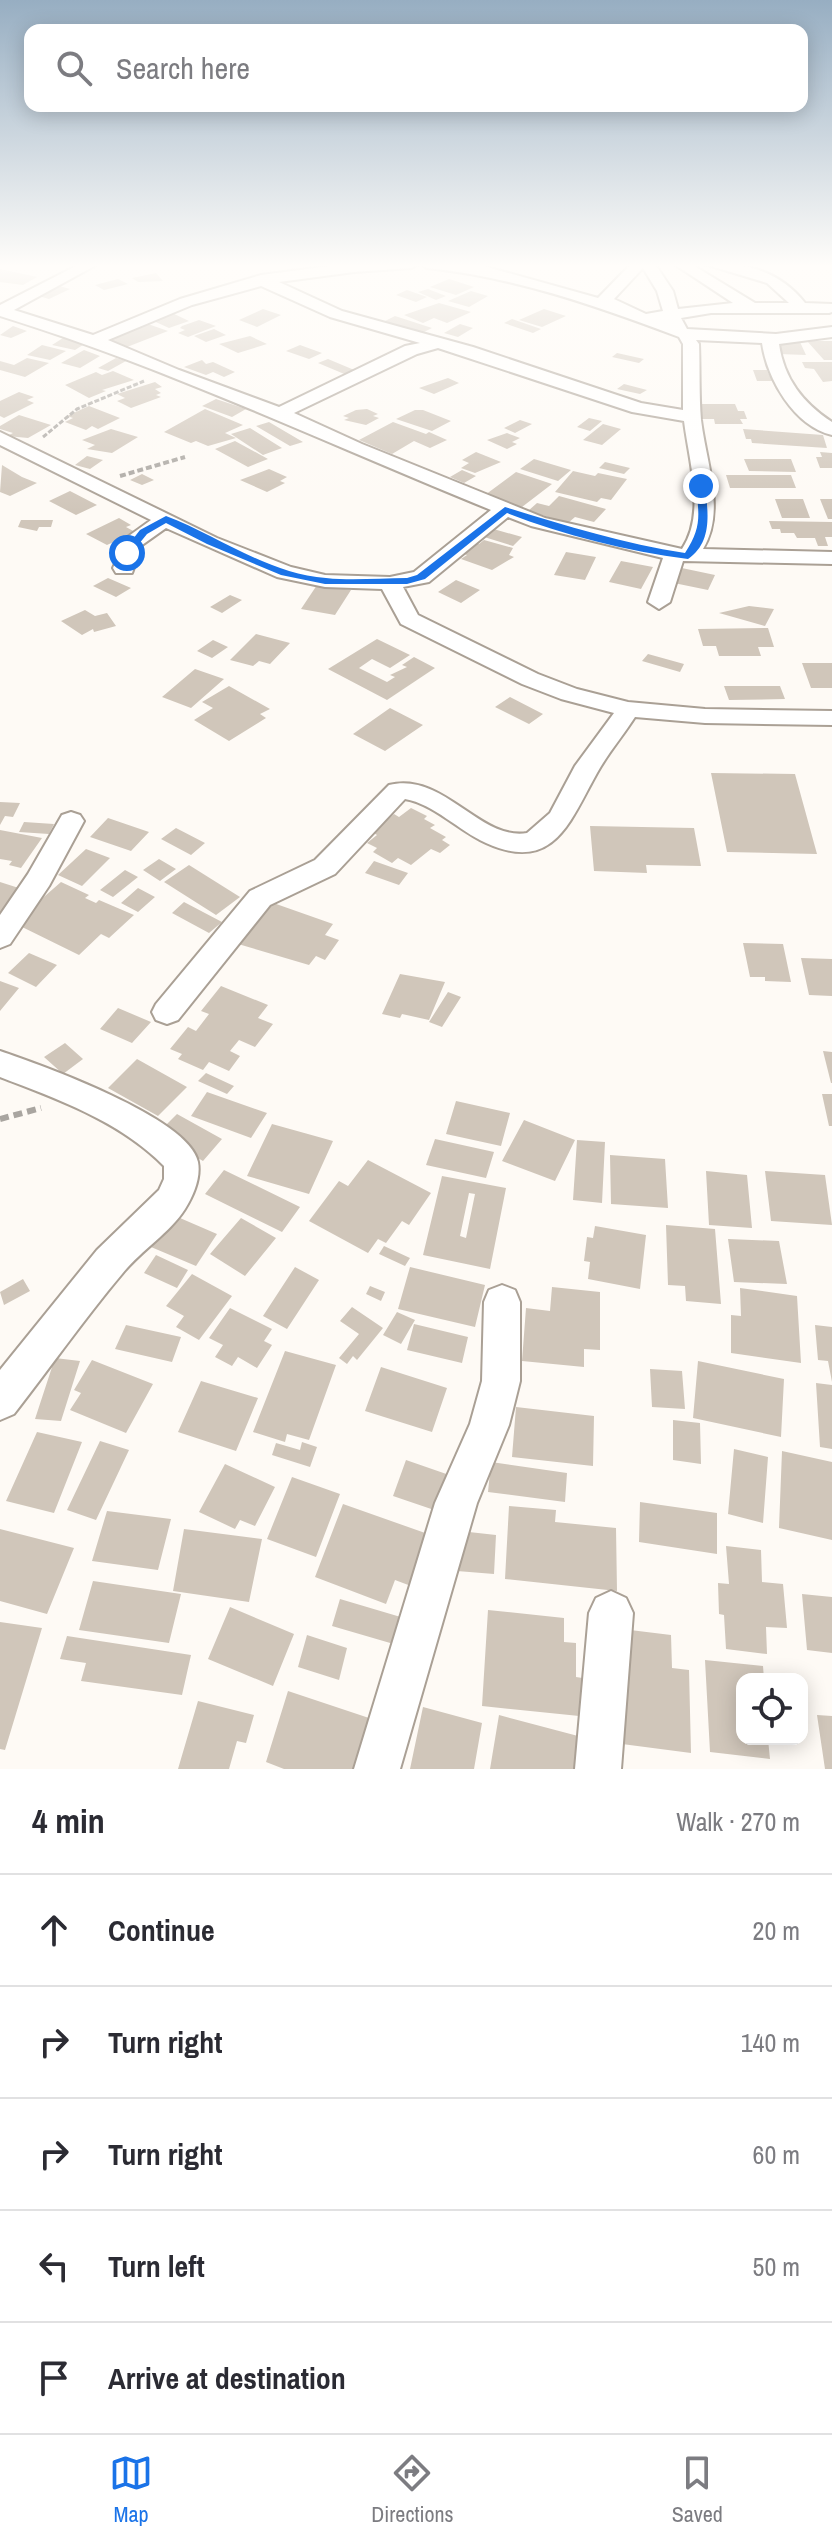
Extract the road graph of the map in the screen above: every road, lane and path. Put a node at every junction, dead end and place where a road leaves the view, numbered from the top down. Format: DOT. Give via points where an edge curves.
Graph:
graph roads {
  1 [pos="109,347"];
  2 [pos="425,347"];
  3 [pos="450,347"];
  4 [pos="691,347"];
  5 [pos="778,347"];
  6 [pos="173,374"];
  7 [pos="280,413"];
  8 [pos="692,417"];
  9 [pos="832,430"];
  10 [pos="0,438"];
  11 [pos="22,451"];
  12 [pos="185,457"];
  13 [pos="79,476"];
  14 [pos="505,509"];
  15 [pos="166,519"];
  16 [pos="681,555"];
  17 [pos="832,558"];
  18 [pos="124,568"];
  19 [pos="390,583"];
  20 [pos="659,602"];
  21 [pos="628,709"];
  22 [pos="713,716"];
  23 [pos="832,718"];
  24 [pos="613,735"];
  25 [pos="71,821"];
  26 [pos="0,937"];
  27 [pos="167,1012"];
  28 [pos="0,1064"];
  29 [pos="502,1302"];
  30 [pos="0,1401"];
  31 [pos="611,1613"];
  32 [pos="377,1769"];
  33 [pos="598,1769"];
  1 -- 6 [label="street"];
  2 -- 7 [label="street"];
  3 -- 8 [label="street" via="638,408"];
  4 -- 8 [label="street"];
  5 -- 9 [label="street" via="777,375 786,393"];
  6 -- 7 [label="street"];
  6 -- 11 [label="path" via="86,402"];
  7 -- 14 [label="street"];
  8 -- 16 [label="street" via="705,510 702,534"];
  10 -- 11 [label="street"];
  11 -- 13 [label="street"];
  12 -- 13 [label="path" via="105,479"];
  13 -- 15 [label="street"];
  14 -- 16 [label="street" via="538,522"];
  14 -- 19 [label="street" via="421,577"];
  15 -- 18 [label="street" via="133,542"];
  15 -- 19 [label="street" via="285,572 325,581"];
  16 -- 17 [label="street"];
  16 -- 20 [label="street"];
  19 -- 21 [label="street" via="409,619 420,625 530,679"];
  21 -- 22 [label="street"];
  21 -- 24 [label="street"];
  22 -- 23 [label="street"];
  22 -- 24 [label="street"];
  24 -- 27 [label="street" via="594,755 559,820 540,840 519,845 497,839 419,793 398,791 325,867 260,898"];
  25 -- 26 [label="street"];
  28 -- 30 [label="street" via="82,1096 167,1143 181,1161 181,1179 172,1200 110,1261"];
  29 -- 32 [label="street" via="501,1381 456,1503"];
  31 -- 33 [label="street"];
}
